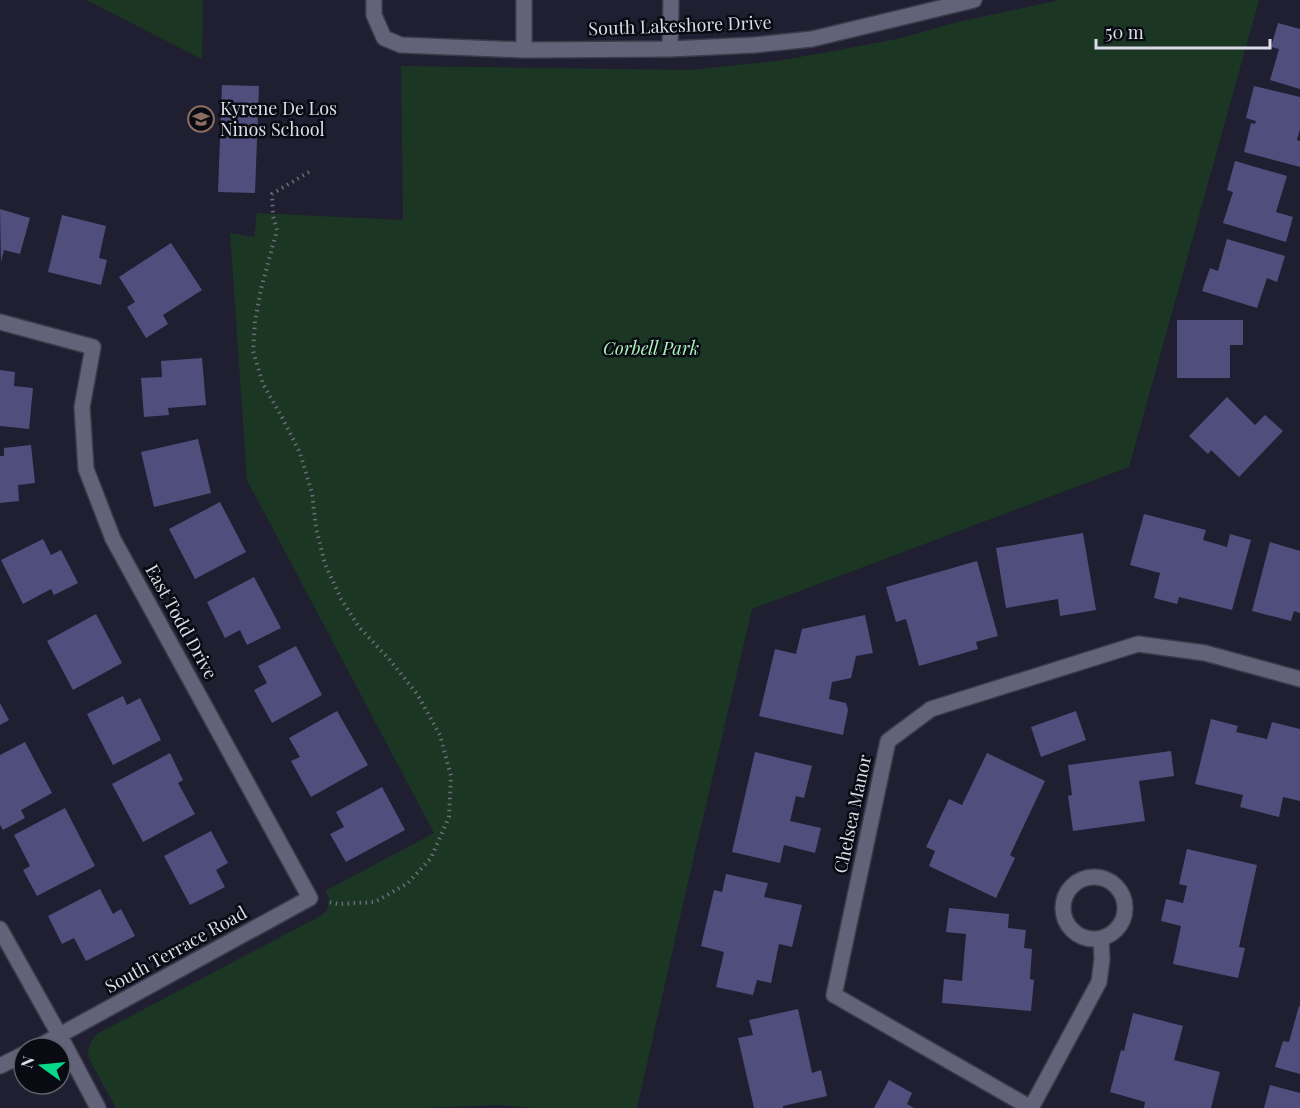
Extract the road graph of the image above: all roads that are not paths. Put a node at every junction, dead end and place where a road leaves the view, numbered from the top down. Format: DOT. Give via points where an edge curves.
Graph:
graph roads {
  1 [pos="374,0"];
  2 [pos="524,0"];
  3 [pos="671,0"];
  4 [pos="974,0"];
  5 [pos="670,49"];
  6 [pos="524,50"];
  7 [pos="0,322"];
  8 [pos="1300,679"];
  9 [pos="310,898"];
  10 [pos="0,929"];
  11 [pos="1101,938"];
  12 [pos="60,1035"];
  13 [pos="98,1108"];
  14 [pos="1031,1108"];
  1 -- 6 [label="street, South Lakeshore Drive" via="374,15 384,38 401,45"];
  2 -- 6 [label="street"];
  3 -- 5 [label="street"];
  4 -- 5 [label="street, South Lakeshore Drive" via="812,39"];
  5 -- 6 [label="street, South Lakeshore Drive"];
  7 -- 9 [label="street, East Todd Drive" via="93,346 82,407 86,469 113,539"];
  8 -- 14 [label="street, Chelsea Manor" via="1205,653 1138,644 931,710 888,741 834,995"];
  9 -- 12 [label="street, South Terrace Road"];
  10 -- 12 [label="street"];
  11 -- 11 [label="street" via="1120,925 1126,905 1123,895 1109,880 1089,877 1080,880 1066,895 1064,915 1068,925 1084,938"];
  11 -- 14 [label="street, Chelsea Manor" via="1099,982"];
  12 -- 13 [label="street"];
}
